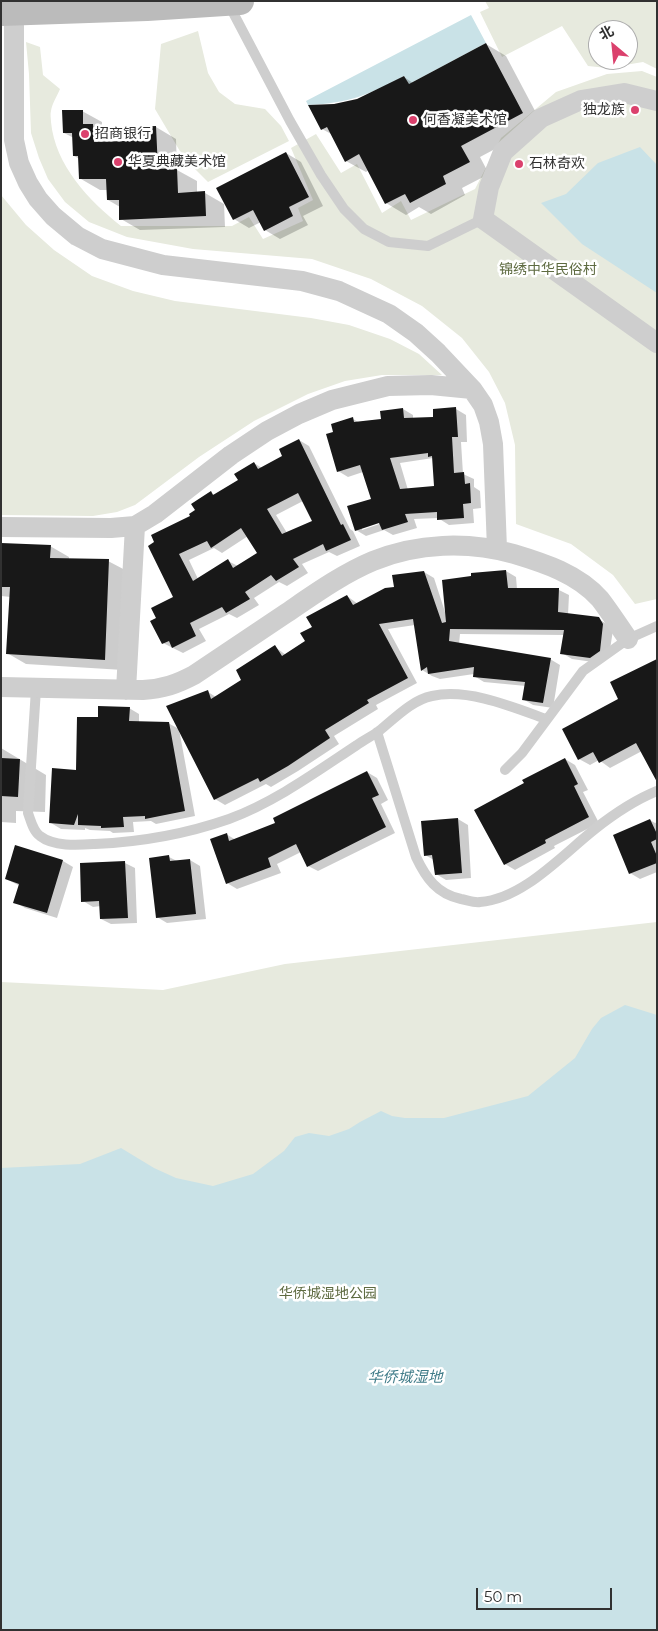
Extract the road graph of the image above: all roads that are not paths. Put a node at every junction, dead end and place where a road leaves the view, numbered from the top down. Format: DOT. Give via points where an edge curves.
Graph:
graph roads {
  1 [pos="234,2"];
  2 [pos="8,12"];
  3 [pos="657,101"];
  4 [pos="8,141"];
  5 [pos="483,219"];
  6 [pos="657,343"];
  7 [pos="472,389"];
  8 [pos="135,526"];
  9 [pos="1,527"];
  10 [pos="497,549"];
  11 [pos="657,626"];
  12 [pos="628,639"];
  13 [pos="1,687"];
  14 [pos="36,689"];
  15 [pos="126,690"];
  16 [pos="546,719"];
  17 [pos="377,732"];
  18 [pos="505,770"];
  19 [pos="657,791"];
  1 -- 2 [label="main road"];
  1 -- 5 [label="lane" via="290,121 321,176 344,209 364,229 389,242 428,246"];
  2 -- 4 [label="street"];
  3 -- 5 [label="street" via="624,93 581,100 541,118 503,152 489,187"];
  4 -- 7 [label="street" via="38,199 77,236 102,249 163,265 302,281 339,291 390,314 416,333"];
  5 -- 6 [label="street"];
  7 -- 8 [label="street" via="432,385 388,386 332,400 299,414 231,455"];
  7 -- 10 [label="street" via="489,422 493,444"];
  8 -- 9 [label="street"];
  8 -- 15 [label="street"];
  10 -- 12 [label="street" via="538,561 572,576 599,598"];
  10 -- 15 [label="street" via="461,545 427,547 372,561 320,590 194,675 158,689"];
  11 -- 12 [label="lane"];
  12 -- 16 [label="lane" via="583,671"];
  13 -- 14 [label="street"];
  14 -- 15 [label="street"];
  14 -- 17 [label="lane" via="28,813 39,836 53,842 82,845 118,843 196,829 230,818 296,785"];
  16 -- 17 [label="lane" via="482,698 446,694 419,701"];
  16 -- 18 [label="lane" via="522,753"];
  17 -- 19 [label="lane" via="416,857 425,875 439,890 456,898 478,902 500,898 520,889 595,828"];
}
